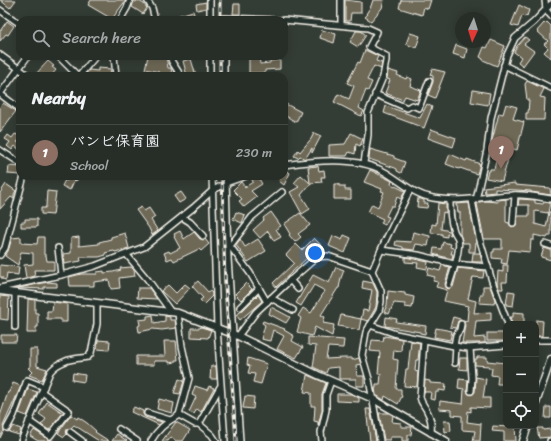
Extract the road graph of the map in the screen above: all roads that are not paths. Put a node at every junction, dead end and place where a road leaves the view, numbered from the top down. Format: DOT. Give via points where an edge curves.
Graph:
graph roads {
  1 [pos="130,0"];
  2 [pos="147,0"];
  3 [pos="210,0"];
  4 [pos="341,0"];
  5 [pos="545,0"];
  6 [pos="551,4"];
  7 [pos="0,10"];
  8 [pos="546,10"];
  9 [pos="122,16"];
  10 [pos="154,16"];
  11 [pos="210,16"];
  12 [pos="551,16"];
  13 [pos="288,20"];
  14 [pos="16,21"];
  15 [pos="341,24"];
  16 [pos="0,55"];
  17 [pos="25,60"];
  18 [pos="62,60"];
  19 [pos="92,60"];
  20 [pos="114,60"];
  21 [pos="171,60"];
  22 [pos="210,60"];
  23 [pos="224,60"];
  24 [pos="504,65"];
  25 [pos="19,69"];
  26 [pos="17,72"];
  27 [pos="23,72"];
  28 [pos="74,72"];
  29 [pos="82,72"];
  30 [pos="116,72"];
  31 [pos="178,72"];
  32 [pos="210,72"];
  33 [pos="224,72"];
  34 [pos="16,73"];
  35 [pos="429,81"];
  36 [pos="551,88"];
  37 [pos="0,94"];
  38 [pos="375,94"];
  39 [pos="16,106"];
  40 [pos="0,150"];
  41 [pos="16,160"];
  42 [pos="364,163"];
  43 [pos="288,165"];
  44 [pos="23,180"];
  45 [pos="212,180"];
  46 [pos="235,180"];
  47 [pos="226,183"];
  48 [pos="410,190"];
  49 [pos="212,191"];
  50 [pos="282,192"];
  51 [pos="515,195"];
  52 [pos="551,199"];
  53 [pos="450,200"];
  54 [pos="474,200"];
  55 [pos="183,218"];
  56 [pos="513,223"];
  57 [pos="203,236"];
  58 [pos="544,244"];
  59 [pos="551,246"];
  60 [pos="58,248"];
  61 [pos="381,250"];
  62 [pos="0,255"];
  63 [pos="127,255"];
  64 [pos="454,264"];
  65 [pos="488,267"];
  66 [pos="372,271"];
  67 [pos="61,275"];
  68 [pos="290,280"];
  69 [pos="448,285"];
  70 [pos="0,288"];
  71 [pos="259,288"];
  72 [pos="298,288"];
  73 [pos="0,291"];
  74 [pos="15,293"];
  75 [pos="271,298"];
  76 [pos="267,302"];
  77 [pos="97,304"];
  78 [pos="240,307"];
  79 [pos="293,310"];
  80 [pos="171,312"];
  81 [pos="178,313"];
  82 [pos="507,321"];
  83 [pos="461,324"];
  84 [pos="370,325"];
  85 [pos="217,326"];
  86 [pos="15,327"];
  87 [pos="235,335"];
  88 [pos="424,340"];
  89 [pos="539,340"];
  90 [pos="551,340"];
  91 [pos="503,345"];
  92 [pos="455,346"];
  93 [pos="470,348"];
  94 [pos="551,359"];
  95 [pos="455,363"];
  96 [pos="331,381"];
  97 [pos="220,386"];
  98 [pos="43,389"];
  99 [pos="471,391"];
  100 [pos="539,394"];
  101 [pos="373,400"];
  102 [pos="147,412"];
  103 [pos="180,415"];
  104 [pos="170,420"];
  105 [pos="29,421"];
  106 [pos="199,424"];
  107 [pos="7,428"];
  108 [pos="119,429"];
  109 [pos="527,429"];
  110 [pos="70,432"];
  111 [pos="431,433"];
  112 [pos="21,441"];
  113 [pos="82,441"];
  114 [pos="137,441"];
  115 [pos="151,441"];
  116 [pos="216,441"];
  117 [pos="225,441"];
  118 [pos="240,441"];
  119 [pos="322,441"];
  120 [pos="380,441"];
  121 [pos="446,441"];
  122 [pos="524,441"];
  1 -- 9 [label="street"];
  2 -- 10 [label="street"];
  3 -- 11 [label="street"];
  4 -- 15 [label="street"];
  5 -- 8 [label="street"];
  6 -- 8 [label="street"];
  7 -- 14 [label="street"];
  8 -- 12 [label="street"];
  8 -- 24 [label="street" via="515,38"];
  13 -- 15 [label="street"];
  15 -- 38 [label="street" via="377,32 369,47 386,56 386,61 383,77"];
  16 -- 25 [label="street"];
  17 -- 25 [label="street"];
  18 -- 28 [label="street"];
  19 -- 29 [label="street"];
  20 -- 30 [label="street"];
  21 -- 31 [label="street"];
  22 -- 32 [label="street"];
  23 -- 33 [label="street"];
  24 -- 36 [label="street"];
  24 -- 54 [label="street"];
  25 -- 26 [label="street"];
  25 -- 27 [label="street"];
  34 -- 37 [label="street"];
  35 -- 38 [label="street" via="419,108 412,105 407,108"];
  37 -- 39 [label="street"];
  38 -- 42 [label="street" via="368,113"];
  40 -- 41 [label="street"];
  42 -- 43 [label="street" via="323,161"];
  42 -- 48 [label="street" via="383,171"];
  44 -- 62 [label="street" via="5,248"];
  45 -- 49 [label="street"];
  46 -- 47 [label="street"];
  47 -- 49 [label="street"];
  47 -- 87 [label="street"];
  48 -- 53 [label="street" via="432,198"];
  48 -- 61 [label="street"];
  49 -- 55 [label="street"];
  49 -- 85 [label="street"];
  50 -- 71 [label="street" via="252,217 230,246"];
  51 -- 52 [label="street"];
  51 -- 54 [label="street"];
  51 -- 56 [label="street"];
  53 -- 54 [label="street"];
  53 -- 64 [label="street" via="450,218 459,247"];
  54 -- 65 [label="street" via="478,237"];
  55 -- 57 [label="street"];
  55 -- 63 [label="street" via="144,247"];
  58 -- 59 [label="street"];
  60 -- 67 [label="street"];
  61 -- 64 [label="street" via="418,255"];
  61 -- 66 [label="street"];
  63 -- 67 [label="street"];
  63 -- 80 [label="street"];
  64 -- 65 [label="street"];
  64 -- 69 [label="street"];
  65 -- 82 [label="street"];
  66 -- 68 [label="street" via="322,256 317,257"];
  66 -- 84 [label="street" via="381,290 381,302 379,311"];
  67 -- 70 [label="street"];
  68 -- 72 [label="street"];
  68 -- 75 [label="street"];
  71 -- 76 [label="street"];
  71 -- 78 [label="street"];
  73 -- 74 [label="street"];
  74 -- 77 [label="street"];
  74 -- 86 [label="street"];
  75 -- 76 [label="street"];
  75 -- 79 [label="street"];
  76 -- 87 [label="street"];
  77 -- 80 [label="street"];
  77 -- 98 [label="street" via="97,324 91,353 88,357 74,358 53,368"];
  80 -- 81 [label="street"];
  81 -- 85 [label="street"];
  81 -- 103 [label="street" via="182,346 190,378"];
  83 -- 92 [label="street"];
  84 -- 88 [label="street"];
  84 -- 101 [label="street" via="366,332 362,355"];
  85 -- 87 [label="street"];
  85 -- 97 [label="street"];
  87 -- 96 [label="street"];
  87 -- 118 [label="street"];
  88 -- 92 [label="street"];
  88 -- 111 [label="street" via="420,402 430,415"];
  89 -- 90 [label="street"];
  91 -- 93 [label="street"];
  92 -- 93 [label="street"];
  92 -- 95 [label="street"];
  93 -- 99 [label="street"];
  94 -- 100 [label="street"];
  96 -- 101 [label="street"];
  96 -- 119 [label="street" via="326,395"];
  97 -- 106 [label="street"];
  97 -- 117 [label="street"];
  98 -- 105 [label="street"];
  98 -- 105 [label="street" via="69,411 50,436"];
  98 -- 107 [label="street" via="27,380"];
  101 -- 111 [label="street"];
  101 -- 120 [label="street"];
  102 -- 104 [label="street"];
  103 -- 104 [label="street"];
  103 -- 106 [label="street"];
  104 -- 115 [label="street"];
  105 -- 112 [label="street"];
  106 -- 116 [label="street"];
  108 -- 114 [label="street"];
  109 -- 122 [label="street"];
  110 -- 113 [label="street"];
  111 -- 121 [label="street"];
}
